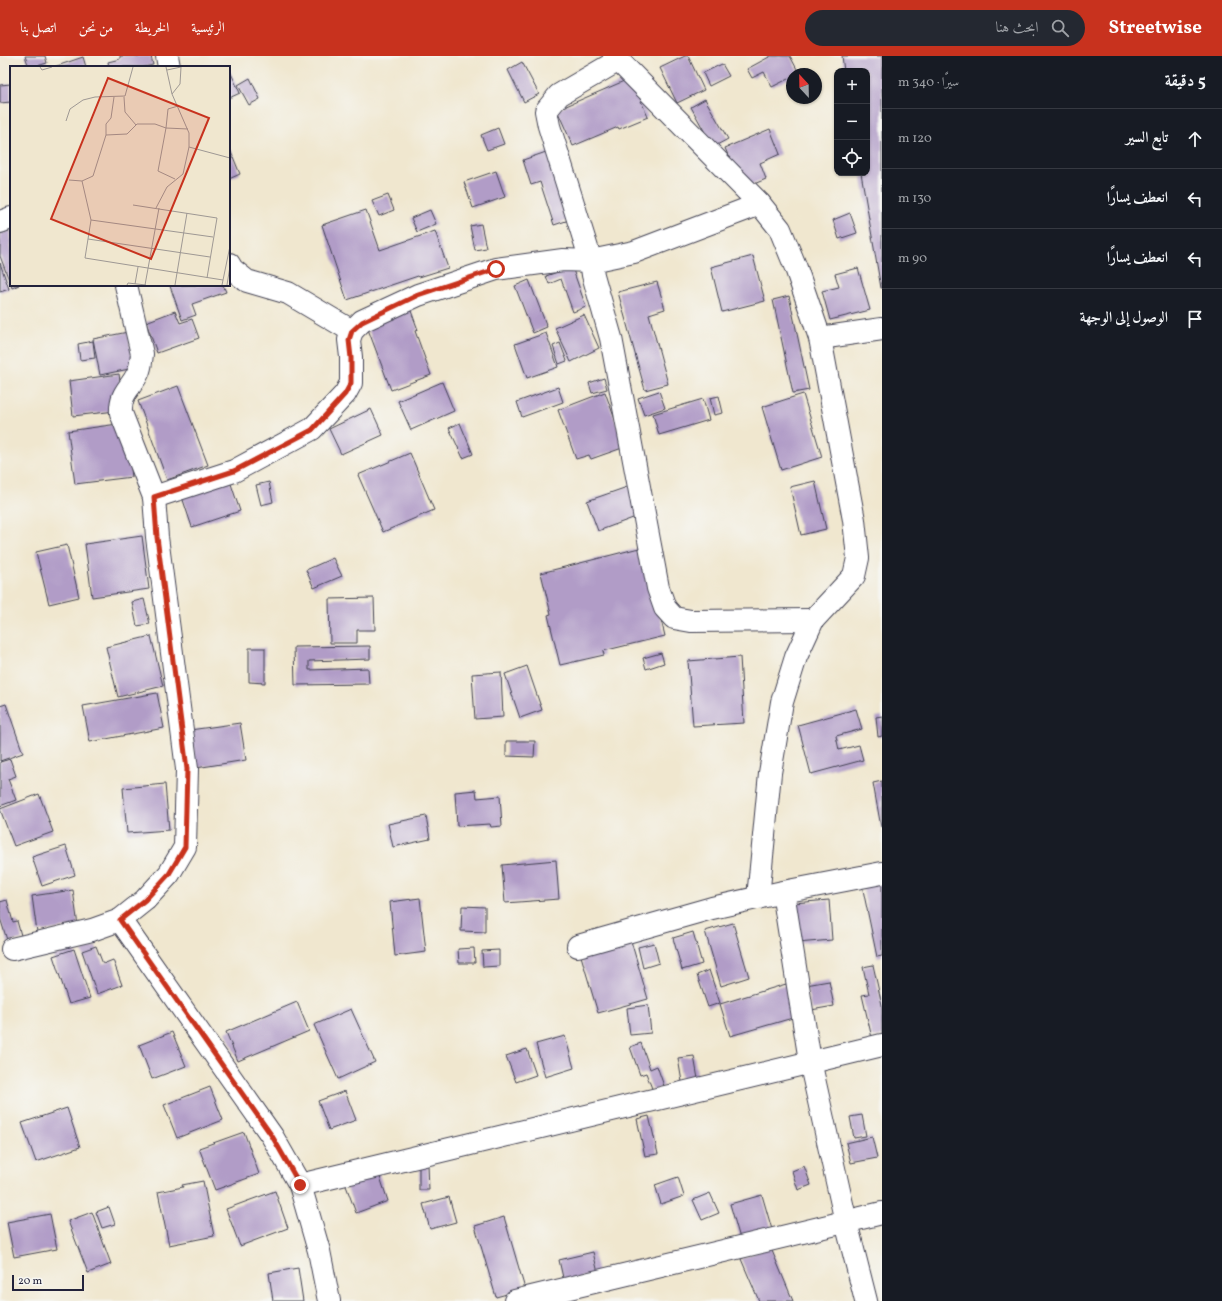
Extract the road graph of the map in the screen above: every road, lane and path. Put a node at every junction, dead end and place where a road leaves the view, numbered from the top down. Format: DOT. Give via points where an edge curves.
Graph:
graph roads {
  1 [pos="167,56"];
  2 [pos="617,58"];
  3 [pos="169,66"];
  4 [pos="760,204"];
  5 [pos="10,218"];
  6 [pos="0,222"];
  7 [pos="591,261"];
  8 [pos="230,266"];
  9 [pos="126,286"];
  10 [pos="882,329"];
  11 [pos="352,331"];
  12 [pos="820,338"];
  13 [pos="154,497"];
  14 [pos="813,620"];
  15 [pos="882,873"];
  16 [pos="783,892"];
  17 [pos="758,898"];
  18 [pos="120,920"];
  19 [pos="578,946"];
  20 [pos="12,949"];
  21 [pos="882,1045"];
  22 [pos="810,1062"];
  23 [pos="300,1185"];
  24 [pos="882,1213"];
  25 [pos="846,1222"];
  26 [pos="329,1301"];
  27 [pos="515,1301"];
  28 [pos="866,1301"];
  1 -- 3 [label="street"];
  2 -- 4 [label="street"];
  2 -- 7 [label="street" via="559,96 546,111 548,126"];
  4 -- 7 [label="street" via="634,252"];
  4 -- 12 [label="street" via="780,229"];
  5 -- 6 [label="street"];
  7 -- 11 [label="street" via="563,260 496,269 418,295 362,322"];
  7 -- 14 [label="street" via="611,338 658,588 665,608 674,618 691,620"];
  8 -- 11 [label="street" via="247,281 288,293"];
  9 -- 13 [label="street" via="142,354 137,374 123,394 121,413"];
  10 -- 12 [label="street"];
  11 -- 13 [label="street" via="349,340 351,383 345,394 312,430 234,471"];
  12 -- 14 [label="street" via="854,520 858,558 854,576"];
  13 -- 18 [label="street" via="187,769 185,847 169,874 145,900"];
  14 -- 17 [label="street" via="796,656 782,702 770,773"];
  15 -- 16 [label="street"];
  16 -- 17 [label="street"];
  16 -- 22 [label="street"];
  17 -- 19 [label="street" via="712,908"];
  18 -- 20 [label="street" via="92,930"];
  18 -- 23 [label="street" via="272,1136"];
  21 -- 22 [label="street"];
  22 -- 23 [label="street"];
  22 -- 25 [label="street"];
  23 -- 26 [label="street"];
  24 -- 25 [label="street"];
  25 -- 27 [label="street"];
  25 -- 28 [label="street"];
}
